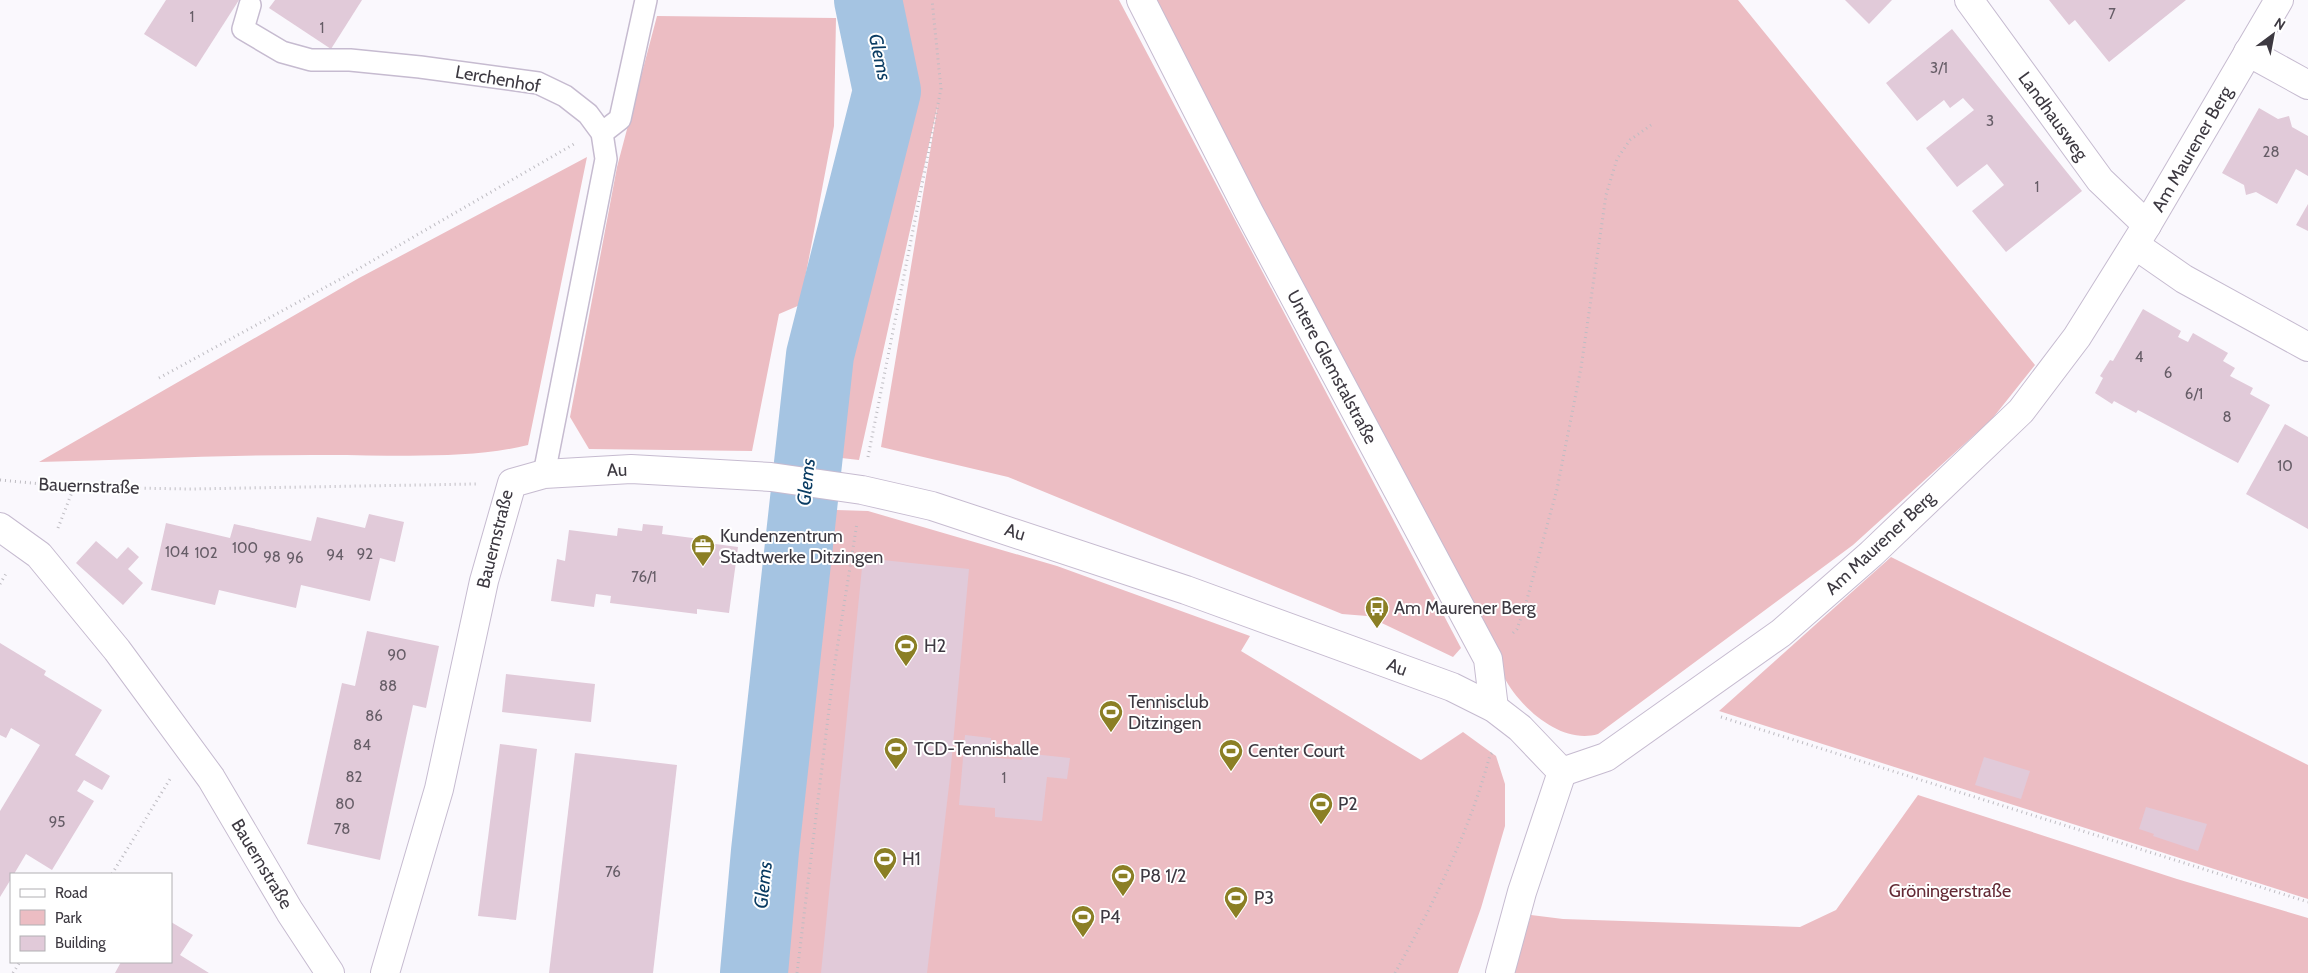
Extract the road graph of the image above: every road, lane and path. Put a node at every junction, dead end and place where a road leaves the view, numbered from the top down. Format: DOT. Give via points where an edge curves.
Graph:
graph roads {
  1 [pos="646,0"];
  2 [pos="932,0"];
  3 [pos="1141,0"];
  4 [pos="1969,0"];
  5 [pos="2279,0"];
  6 [pos="250,5"];
  7 [pos="2248,52"];
  8 [pos="2308,85"];
  9 [pos="1651,125"];
  10 [pos="602,133"];
  11 [pos="2141,235"];
  12 [pos="2308,347"];
  13 [pos="159,378"];
  14 [pos="544,474"];
  15 [pos="0,480"];
  16 [pos="512,483"];
  17 [pos="853,489"];
  18 [pos="0,527"];
  19 [pos="1488,659"];
  20 [pos="1682,704"];
  21 [pos="1494,708"];
  22 [pos="1520,728"];
  23 [pos="189,748"];
  24 [pos="1562,772"];
  25 [pos="113,873"];
  26 [pos="2308,902"];
  27 [pos="330,973"];
  28 [pos="385,973"];
  29 [pos="797,973"];
  30 [pos="1395,973"];
  31 [pos="1500,973"];
  1 -- 10 [label="lane" via="620,119"];
  2 -- 17 [label="path" via="941,89"];
  3 -- 19 [label="street, Untere Glemstalstraße" via="1249,212"];
  4 -- 11 [label="street, Landhausweg"];
  5 -- 7 [label="street, Am Maurener Berg"];
  6 -- 10 [label="lane, Lerchenhof" via="243,29 282,52 312,60 420,67 538,83 573,102 588,114"];
  7 -- 8 [label="street"];
  7 -- 11 [label="street, Am Maurener Berg"];
  9 -- 19 [label="path" via="1630,140 1617,159 1606,195 1581,368 1556,489 1517,629"];
  10 -- 13 [label="path" via="577,142 346,276"];
  10 -- 14 [label="lane, Lerchenhof" via="606,158"];
  11 -- 12 [label="street" via="2184,278"];
  11 -- 20 [label="street, Am Maurener Berg" via="2077,337 2021,411 1871,554 1781,633"];
  14 -- 16 [label="street, Au"];
  14 -- 17 [label="street, Au" via="631,469 772,477"];
  15 -- 16 [label="path, Bauernstraße" via="74,487 190,489"];
  16 -- 28 [label="street, Bauernstraße" via="484,581 439,789"];
  17 -- 21 [label="street, Au" via="932,506 1177,587 1452,687"];
  17 -- 29 [label="path"];
  18 -- 23 [label="street, Bauernstraße" via="39,555 117,650"];
  19 -- 21 [label="street, Untere Glemstalstraße"];
  20 -- 24 [label="street, Am Maurener Berg" via="1606,758"];
  20 -- 26 [label="path"];
  21 -- 22 [label="street"];
  22 -- 24 [label="street"];
  22 -- 30 [label="path" via="1490,755 1479,796 1427,915"];
  23 -- 25 [label="path"];
  23 -- 27 [label="street, Bauernstraße" via="211,778"];
  24 -- 31 [label="street" via="1522,892"];
}
